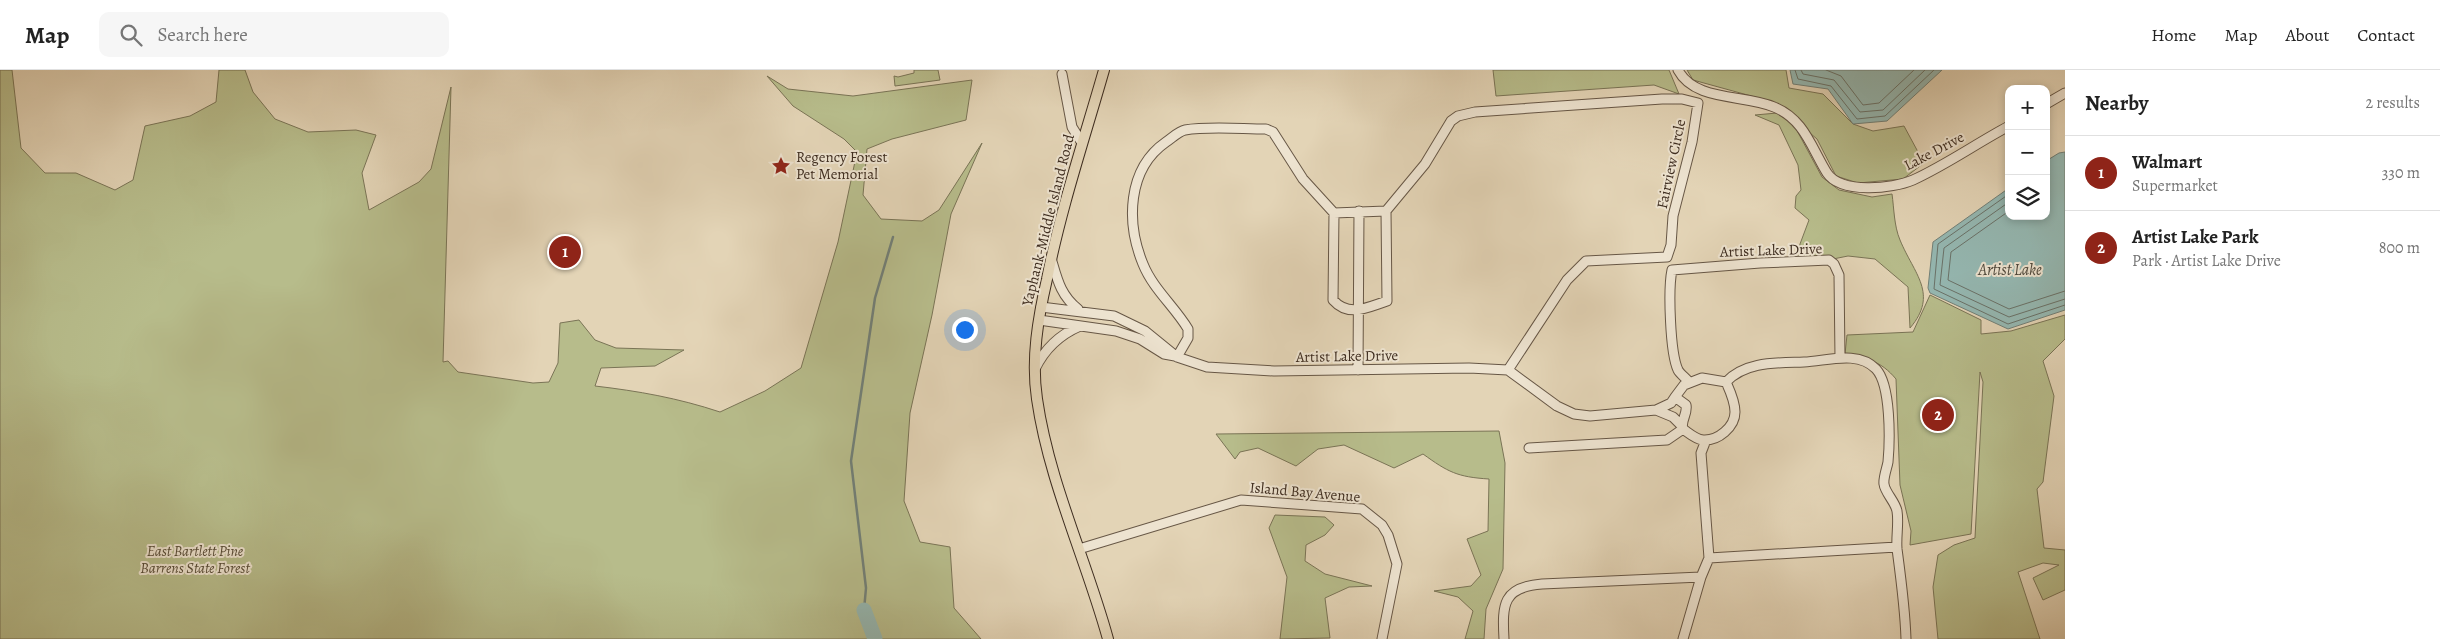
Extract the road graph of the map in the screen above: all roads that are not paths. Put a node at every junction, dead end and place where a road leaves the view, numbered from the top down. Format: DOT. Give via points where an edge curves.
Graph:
graph roads {
  1 [pos="1104,70"];
  2 [pos="1678,70"];
  3 [pos="1062,74"];
  4 [pos="2065,93"];
  5 [pos="2050,102"];
  6 [pos="2005,128"];
  7 [pos="1082,143"];
  8 [pos="1359,211"];
  9 [pos="1386,211"];
  10 [pos="1334,213"];
  11 [pos="1051,258"];
  12 [pos="1041,307"];
  13 [pos="1080,310"];
  14 [pos="1360,310"];
  15 [pos="1039,320"];
  16 [pos="1080,326"];
  17 [pos="1177,357"];
  18 [pos="1840,358"];
  19 [pos="1035,369"];
  20 [pos="1358,370"];
  21 [pos="1508,370"];
  22 [pos="1689,382"];
  23 [pos="1726,382"];
  24 [pos="1675,397"];
  25 [pos="1656,410"];
  26 [pos="1682,427"];
  27 [pos="1706,440"];
  28 [pos="1529,448"];
  29 [pos="1897,547"];
  30 [pos="1079,549"];
  31 [pos="1709,558"];
  32 [pos="1701,578"];
  33 [pos="1108,639"];
  34 [pos="1382,639"];
  35 [pos="1504,639"];
  36 [pos="1683,639"];
  37 [pos="1906,639"];
  1 -- 7 [label="main road, Yaphank-Middle Island Road"];
  2 -- 6 [label="street, Lake Drive" via="1694,88 1757,100 1795,119 1828,175 1844,186 1879,188 1911,181"];
  3 -- 7 [label="street" via="1072,127"];
  4 -- 5 [label="street"];
  7 -- 11 [label="main road, Yaphank-Middle Island Road"];
  8 -- 9 [label="street"];
  8 -- 10 [label="street"];
  8 -- 14 [label="street"];
  9 -- 14 [label="street" via="1387,302"];
  9 -- 21 [label="street, Fairview Circle" via="1424,164 1445,128 1458,116 1475,112 1662,99 1698,103 1667,257 1586,261 1567,280"];
  10 -- 14 [label="street" via="1333,300 1343,308"];
  10 -- 17 [label="street" via="1303,179 1276,135 1269,130 1184,130 1160,146 1144,166 1138,180 1131,214 1134,238 1143,264 1188,329 1188,338"];
  11 -- 12 [label="main road, Yaphank-Middle Island Road"];
  11 -- 13 [label="street" via="1059,287 1068,301"];
  12 -- 13 [label="street, Artist Lake Drive"];
  12 -- 15 [label="main road, Yaphank-Middle Island Road"];
  13 -- 17 [label="street, Artist Lake Drive" via="1114,316 1133,324"];
  14 -- 20 [label="street"];
  15 -- 16 [label="street"];
  15 -- 19 [label="main road, Yaphank-Middle Island Road"];
  16 -- 17 [label="street" via="1116,331"];
  16 -- 19 [label="street" via="1058,337 1040,357"];
  17 -- 20 [label="street, Artist Lake Drive" via="1207,367 1231,370"];
  18 -- 22 [label="street, Artist Lake Drive" via="1839,275 1829,260 1672,270 1672,340 1678,370"];
  18 -- 23 [label="street" via="1766,364 1738,372"];
  18 -- 29 [label="street" via="1862,359 1876,368 1884,384 1888,460 1884,484 1898,512"];
  19 -- 30 [label="main road, Yaphank-Middle Island Road" via="1041,425"];
  20 -- 21 [label="street, Artist Lake Drive"];
  21 -- 25 [label="street" via="1557,406 1574,414 1590,416"];
  22 -- 23 [label="street" via="1702,378"];
  22 -- 24 [label="street"];
  23 -- 27 [label="street" via="1735,412 1732,425"];
  24 -- 25 [label="street" via="1671,403"];
  24 -- 26 [label="street" via="1686,405"];
  25 -- 26 [label="street" via="1673,417"];
  26 -- 27 [label="street" via="1698,439"];
  26 -- 28 [label="street" via="1667,440"];
  27 -- 31 [label="street" via="1700,453"];
  29 -- 31 [label="street"];
  29 -- 37 [label="street" via="1903,581"];
  30 -- 33 [label="main road, Yaphank-Middle Island Road"];
  30 -- 34 [label="street, Island Bay Avenue" via="1241,500 1362,509 1382,525 1397,564"];
  31 -- 32 [label="street"];
  32 -- 35 [label="street" via="1542,584 1517,588 1509,594 1505,606"];
  32 -- 36 [label="street"];
}
